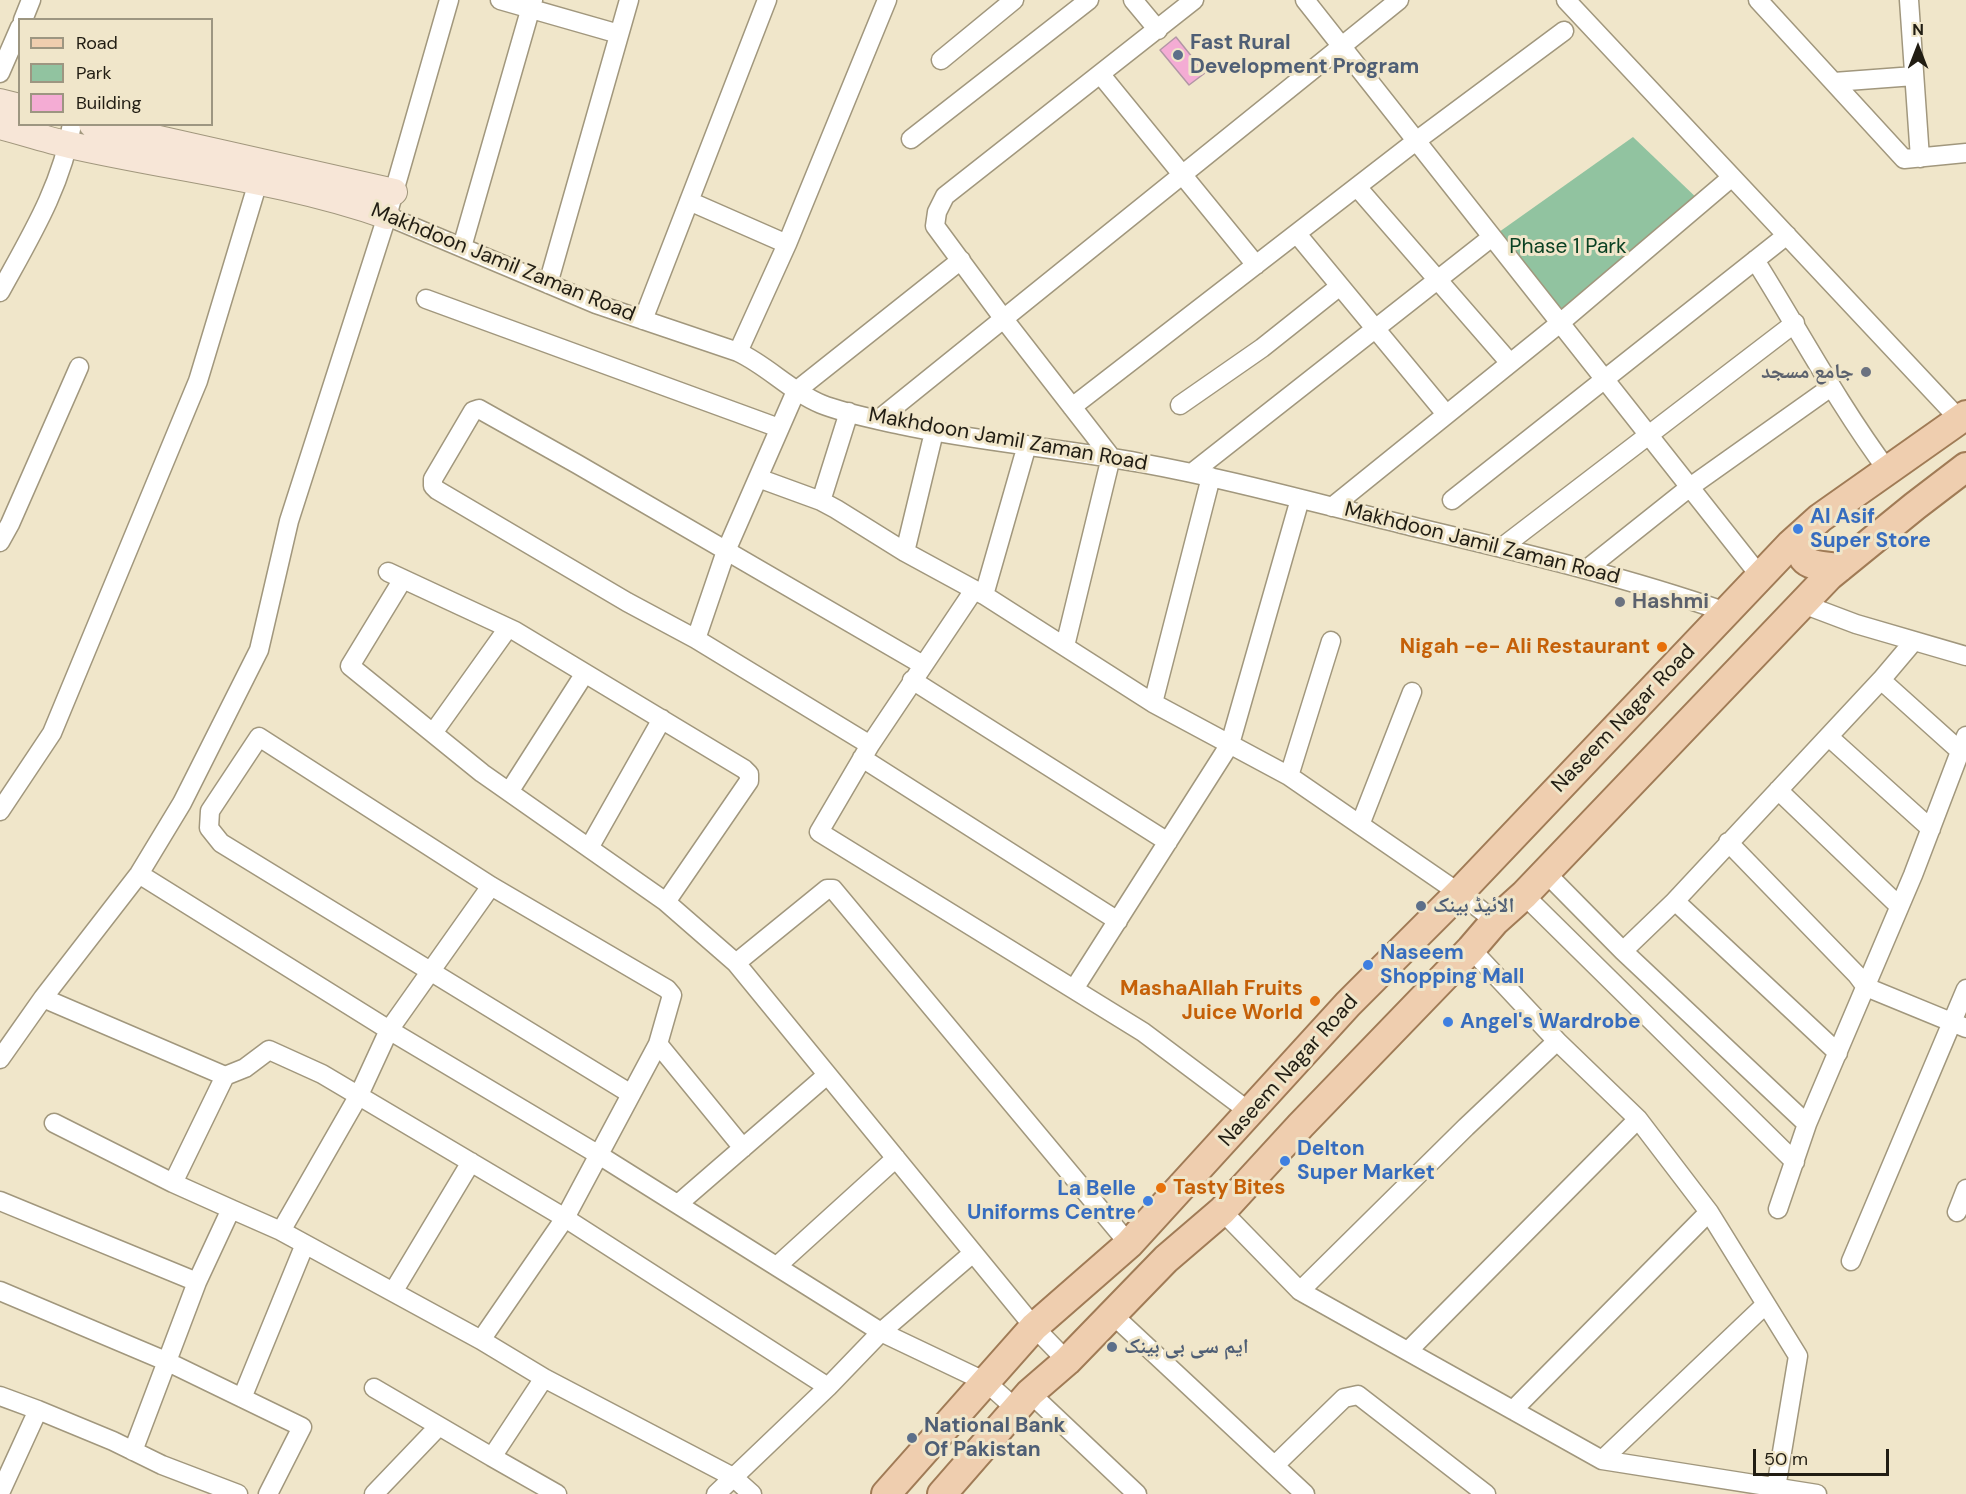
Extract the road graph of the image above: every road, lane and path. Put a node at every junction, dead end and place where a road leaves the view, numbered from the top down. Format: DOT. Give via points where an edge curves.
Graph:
graph roads {
  1 [pos="449,0"];
  2 [pos="500,0"];
  3 [pos="629,0"];
  4 [pos="768,0"];
  5 [pos="885,0"];
  6 [pos="991,0"];
  7 [pos="1014,0"];
  8 [pos="1089,0"];
  9 [pos="1133,0"];
  10 [pos="1194,0"];
  11 [pos="1305,0"];
  12 [pos="1399,0"];
  13 [pos="1566,0"];
  14 [pos="1758,0"];
  15 [pos="1909,0"];
  16 [pos="532,4"];
  17 [pos="991,19"];
  18 [pos="1158,30"];
  19 [pos="1564,31"];
  20 [pos="18,32"];
  21 [pos="619,34"];
  22 [pos="1341,46"];
  23 [pos="941,60"];
  24 [pos="0,72"];
  25 [pos="1101,75"];
  26 [pos="1914,76"];
  27 [pos="1834,82"];
  28 [pos="0,102"];
  29 [pos="18,106"];
  30 [pos="0,126"];
  31 [pos="99,126"];
  32 [pos="71,135"];
  33 [pos="911,139"];
  34 [pos="1416,141"];
  35 [pos="1966,153"];
  36 [pos="1920,158"];
  37 [pos="1181,175"];
  38 [pos="1732,177"];
  39 [pos="258,182"];
  40 [pos="1357,187"];
  41 [pos="690,201"];
  42 [pos="390,204"];
  43 [pos="1297,234"];
  44 [pos="1787,235"];
  45 [pos="1492,237"];
  46 [pos="787,244"];
  47 [pos="462,247"];
  48 [pos="961,260"];
  49 [pos="1755,260"];
  50 [pos="1256,265"];
  51 [pos="1439,279"];
  52 [pos="548,284"];
  53 [pos="1340,286"];
  54 [pos="0,292"];
  55 [pos="426,299"];
  56 [pos="1004,318"];
  57 [pos="643,320"];
  58 [pos="1560,323"];
  59 [pos="1795,323"];
  60 [pos="1374,330"];
  61 [pos="738,352"];
  62 [pos="1510,363"];
  63 [pos="79,367"];
  64 [pos="1605,379"];
  65 [pos="1831,387"];
  66 [pos="795,391"];
  67 [pos="1180,405"];
  68 [pos="1072,407"];
  69 [pos="849,412"];
  70 [pos="1446,414"];
  71 [pos="1963,417"];
  72 [pos="878,420"];
  73 [pos="779,428"];
  74 [pos="934,432"];
  75 [pos="1650,435"];
  76 [pos="1028,445"];
  77 [pos="1111,457"];
  78 [pos="1966,467"];
  79 [pos="1888,471"];
  80 [pos="1193,472"];
  81 [pos="1211,477"];
  82 [pos="758,478"];
  83 [pos="1690,487"];
  84 [pos="1300,499"];
  85 [pos="1452,500"];
  86 [pos="821,501"];
  87 [pos="1332,507"];
  88 [pos="1808,529"];
  89 [pos="0,542"];
  90 [pos="1501,548"];
  91 [pos="726,551"];
  92 [pos="905,552"];
  93 [pos="1839,568"];
  94 [pos="1587,569"];
  95 [pos="1760,576"];
  96 [pos="979,592"];
  97 [pos="1803,604"];
  98 [pos="1726,612"];
  99 [pos="508,628"];
  100 [pos="696,639"];
  101 [pos="1331,641"];
  102 [pos="1914,641"];
  103 [pos="1065,646"];
  104 [pos="1966,656"];
  105 [pos="923,665"];
  106 [pos="585,674"];
  107 [pos="912,680"];
  108 [pos="1881,680"];
  109 [pos="1412,692"];
  110 [pos="1153,703"];
  111 [pos="662,719"];
  112 [pos="434,733"];
  113 [pos="1829,737"];
  114 [pos="1230,744"];
  115 [pos="1963,744"];
  116 [pos="866,751"];
  117 [pos="1289,777"];
  118 [pos="1778,790"];
  119 [pos="509,792"];
  120 [pos="0,810"];
  121 [pos="1360,825"];
  122 [pos="1931,829"];
  123 [pos="1168,842"];
  124 [pos="1728,842"];
  125 [pos="589,848"];
  126 [pos="1545,872"];
  127 [pos="139,874"];
  128 [pos="491,886"];
  129 [pos="1459,893"];
  130 [pos="1524,895"];
  131 [pos="1675,901"];
  132 [pos="666,902"];
  133 [pos="1899,906"];
  134 [pos="1118,921"];
  135 [pos="1495,921"];
  136 [pos="1471,949"];
  137 [pos="1623,951"];
  138 [pos="736,963"];
  139 [pos="432,971"];
  140 [pos="1866,987"];
  141 [pos="1074,989"];
  142 [pos="1966,989"];
  143 [pos="43,998"];
  144 [pos="1959,1025"];
  145 [pos="389,1030"];
  146 [pos="1557,1041"];
  147 [pos="658,1044"];
  148 [pos="1838,1053"];
  149 [pos="0,1059"];
  150 [pos="827,1075"];
  151 [pos="225,1076"];
  152 [pos="631,1094"];
  153 [pos="359,1095"];
  154 [pos="1251,1113"];
  155 [pos="1638,1119"];
  156 [pos="54,1123"];
  157 [pos="1807,1124"];
  158 [pos="743,1148"];
  159 [pos="599,1155"];
  160 [pos="896,1158"];
  161 [pos="471,1162"];
  162 [pos="1795,1162"];
  163 [pos="172,1183"];
  164 [pos="1966,1189"];
  165 [pos="0,1201"];
  166 [pos="678,1204"];
  167 [pos="231,1209"];
  168 [pos="1778,1209"];
  169 [pos="1222,1211"];
  170 [pos="1709,1212"];
  171 [pos="1957,1212"];
  172 [pos="565,1218"];
  173 [pos="280,1231"];
  174 [pos="305,1244"];
  175 [pos="1129,1244"];
  176 [pos="973,1253"];
  177 [pos="1851,1261"];
  178 [pos="777,1266"];
  179 [pos="197,1282"];
  180 [pos="0,1291"];
  181 [pos="393,1292"];
  182 [pos="1300,1292"];
  183 [pos="1765,1305"];
  184 [pos="1113,1315"];
  185 [pos="1034,1327"];
  186 [pos="881,1332"];
  187 [pos="481,1340"];
  188 [pos="1408,1351"];
  189 [pos="1067,1361"];
  190 [pos="168,1362"];
  191 [pos="544,1378"];
  192 [pos="986,1382"];
  193 [pos="828,1387"];
  194 [pos="374,1389"];
  195 [pos="0,1396"];
  196 [pos="242,1398"];
  197 [pos="1022,1400"];
  198 [pos="38,1410"];
  199 [pos="1513,1410"];
  200 [pos="439,1426"];
  201 [pos="133,1451"];
  202 [pos="492,1458"];
  203 [pos="1602,1460"];
  204 [pos="1275,1465"];
  205 [pos="733,1477"];
  206 [pos="1776,1488"];
  207 [pos="535,1489"];
  208 [pos="0,1493"];
  209 [pos="238,1494"];
  210 [pos="268,1494"];
  211 [pos="374,1494"];
  212 [pos="557,1494"];
  213 [pos="716,1494"];
  214 [pos="752,1494"];
  215 [pos="886,1494"];
  216 [pos="942,1494"];
  217 [pos="1137,1494"];
  218 [pos="1305,1494"];
  219 [pos="1486,1494"];
  220 [pos="1817,1494"];
  1 -- 42 [label="street"];
  2 -- 16 [label="street"];
  3 -- 21 [label="street"];
  4 -- 41 [label="street"];
  5 -- 46 [label="street"];
  6 -- 17 [label="street"];
  7 -- 17 [label="street"];
  8 -- 33 [label="street"];
  9 -- 18 [label="street"];
  10 -- 18 [label="street"];
  11 -- 22 [label="street"];
  12 -- 22 [label="street"];
  13 -- 38 [label="street"];
  14 -- 27 [label="street"];
  15 -- 26 [label="street"];
  16 -- 21 [label="street"];
  16 -- 47 [label="street"];
  17 -- 23 [label="street"];
  18 -- 25 [label="street"];
  19 -- 34 [label="street"];
  20 -- 24 [label="street"];
  21 -- 52 [label="street"];
  22 -- 34 [label="street"];
  22 -- 37 [label="street"];
  25 -- 37 [label="street"];
  25 -- 48 [label="street" via="945,196 935,226"];
  26 -- 27 [label="street"];
  26 -- 36 [label="street"];
  27 -- 36 [label="street" via="1904,159"];
  28 -- 29 [label="street"];
  30 -- 32 [label="street, Makhdoon Jamil Zaman Road"];
  31 -- 42 [label="street, Makhdoon Jamil Zaman Road"];
  32 -- 39 [label="street, Makhdoon Jamil Zaman Road"];
  32 -- 54 [label="street" via="48,205"];
  34 -- 40 [label="street"];
  34 -- 45 [label="street"];
  35 -- 36 [label="street"];
  37 -- 50 [label="street"];
  37 -- 56 [label="street"];
  38 -- 44 [label="street"];
  38 -- 58 [label="street"];
  39 -- 42 [label="street, Makhdoon Jamil Zaman Road" via="348,202"];
  39 -- 120 [label="street" via="198,381 52,733"];
  40 -- 43 [label="street"];
  40 -- 51 [label="street"];
  41 -- 46 [label="street"];
  41 -- 57 [label="street"];
  42 -- 47 [label="street, Makhdoon Jamil Zaman Road"];
  42 -- 127 [label="street" via="289,521 259,650 182,803"];
  43 -- 50 [label="street"];
  43 -- 53 [label="street"];
  44 -- 49 [label="street"];
  44 -- 71 [label="street"];
  45 -- 51 [label="street"];
  45 -- 58 [label="street"];
  46 -- 61 [label="street"];
  47 -- 52 [label="street, Makhdoon Jamil Zaman Road"];
  48 -- 56 [label="street"];
  48 -- 66 [label="street"];
  49 -- 59 [label="street"];
  49 -- 64 [label="street"];
  50 -- 68 [label="street"];
  51 -- 60 [label="street"];
  51 -- 62 [label="street"];
  52 -- 57 [label="street, Makhdoon Jamil Zaman Road"];
  53 -- 60 [label="street"];
  53 -- 67 [label="street" via="1262,348"];
  55 -- 73 [label="street"];
  56 -- 68 [label="street"];
  56 -- 72 [label="street"];
  57 -- 61 [label="street, Makhdoon Jamil Zaman Road"];
  58 -- 62 [label="street"];
  58 -- 64 [label="street"];
  59 -- 65 [label="street"];
  59 -- 75 [label="street"];
  60 -- 70 [label="street"];
  60 -- 80 [label="street"];
  61 -- 66 [label="street, Makhdoon Jamil Zaman Road"];
  62 -- 70 [label="street"];
  63 -- 89 [label="street"];
  64 -- 75 [label="street"];
  64 -- 85 [label="street"];
  65 -- 79 [label="street"];
  65 -- 83 [label="street"];
  66 -- 69 [label="street, Makhdoon Jamil Zaman Road"];
  66 -- 73 [label="street"];
  68 -- 77 [label="street"];
  69 -- 72 [label="street, Makhdoon Jamil Zaman Road"];
  69 -- 86 [label="street"];
  70 -- 87 [label="street"];
  71 -- 79 [label="main road, Naseem Nagar Road"];
  72 -- 74 [label="street, Makhdoon Jamil Zaman Road"];
  73 -- 82 [label="street"];
  74 -- 76 [label="street, Makhdoon Jamil Zaman Road"];
  74 -- 92 [label="street"];
  75 -- 83 [label="street"];
  75 -- 90 [label="street"];
  76 -- 77 [label="street, Makhdoon Jamil Zaman Road"];
  76 -- 96 [label="street"];
  77 -- 80 [label="street, Makhdoon Jamil Zaman Road"];
  77 -- 103 [label="street"];
  78 -- 93 [label="main road, Naseem Nagar Road"];
  79 -- 88 [label="main road, Naseem Nagar Road"];
  80 -- 81 [label="street, Makhdoon Jamil Zaman Road"];
  81 -- 84 [label="street, Makhdoon Jamil Zaman Road"];
  81 -- 110 [label="street"];
  82 -- 86 [label="street"];
  82 -- 91 [label="street"];
  83 -- 94 [label="street"];
  83 -- 95 [label="street"];
  84 -- 87 [label="street, Makhdoon Jamil Zaman Road"];
  84 -- 114 [label="street"];
  86 -- 92 [label="street"];
  87 -- 90 [label="street, Makhdoon Jamil Zaman Road"];
  88 -- 93 [label="main road" via="1801,543 1804,560"];
  88 -- 95 [label="main road, Naseem Nagar Road"];
  90 -- 94 [label="street, Makhdoon Jamil Zaman Road"];
  91 -- 100 [label="street"];
  91 -- 100 [label="street" via="479,409 473,411 434,478 437,490"];
  91 -- 105 [label="street"];
  92 -- 96 [label="street"];
  93 -- 97 [label="main road, Naseem Nagar Road"];
  94 -- 98 [label="street, Makhdoon Jamil Zaman Road"];
  95 -- 98 [label="main road, Naseem Nagar Road"];
  96 -- 103 [label="street"];
  96 -- 105 [label="street"];
  97 -- 102 [label="street"];
  97 -- 126 [label="main road, Naseem Nagar Road"];
  98 -- 129 [label="main road, Naseem Nagar Road"];
  99 -- 106 [label="street"];
  99 -- 112 [label="street"];
  99 -- 112 [label="street" via="395,576 350,666"];
  100 -- 116 [label="street"];
  101 -- 117 [label="street"];
  102 -- 104 [label="street"];
  102 -- 108 [label="street"];
  103 -- 110 [label="street"];
  105 -- 107 [label="street"];
  106 -- 111 [label="street"];
  106 -- 119 [label="street"];
  107 -- 116 [label="street"];
  107 -- 123 [label="street"];
  108 -- 113 [label="street"];
  108 -- 115 [label="street"];
  109 -- 121 [label="street"];
  110 -- 114 [label="street"];
  111 -- 125 [label="street"];
  111 -- 132 [label="street" via="749,774 749,781"];
  112 -- 119 [label="street"];
  113 -- 118 [label="street"];
  113 -- 122 [label="street"];
  114 -- 117 [label="street"];
  114 -- 123 [label="street"];
  115 -- 122 [label="street"];
  116 -- 134 [label="street"];
  116 -- 141 [label="street" via="819,832"];
  117 -- 121 [label="street"];
  118 -- 124 [label="street"];
  118 -- 133 [label="street"];
  119 -- 125 [label="street"];
  121 -- 129 [label="street"];
  122 -- 133 [label="street"];
  123 -- 134 [label="street"];
  124 -- 131 [label="street"];
  124 -- 140 [label="street"];
  125 -- 132 [label="street"];
  126 -- 130 [label="main road, Naseem Nagar Road"];
  126 -- 137 [label="street"];
  127 -- 143 [label="street"];
  127 -- 145 [label="street"];
  128 -- 139 [label="street"];
  128 -- 139 [label="street" via="259,737 210,812 209,828 221,843"];
  128 -- 147 [label="street" via="667,989 672,995"];
  129 -- 135 [label="street"];
  129 -- 154 [label="main road, Naseem Nagar Road" via="1348,1004"];
  130 -- 135 [label="main road, Naseem Nagar Road"];
  130 -- 162 [label="street"];
  131 -- 137 [label="street"];
  131 -- 148 [label="street"];
  132 -- 138 [label="street"];
  133 -- 140 [label="street"];
  134 -- 141 [label="street"];
  135 -- 136 [label="main road, Naseem Nagar Road"];
  136 -- 146 [label="street"];
  136 -- 169 [label="main road, Naseem Nagar Road"];
  137 -- 157 [label="street"];
  138 -- 150 [label="street"];
  138 -- 175 [label="street" via="827,889 833,889"];
  139 -- 145 [label="street"];
  139 -- 152 [label="street"];
  140 -- 144 [label="street"];
  140 -- 148 [label="street"];
  141 -- 154 [label="street" via="1143,1032"];
  142 -- 144 [label="street"];
  143 -- 149 [label="street"];
  143 -- 151 [label="street"];
  144 -- 177 [label="street"];
  145 -- 153 [label="street"];
  145 -- 159 [label="street"];
  146 -- 155 [label="street"];
  146 -- 182 [label="street"];
  147 -- 152 [label="street"];
  147 -- 158 [label="street"];
  148 -- 157 [label="street"];
  150 -- 158 [label="street"];
  150 -- 160 [label="street"];
  151 -- 153 [label="street" via="245,1068 269,1050"];
  151 -- 163 [label="street"];
  152 -- 159 [label="street"];
  153 -- 161 [label="street"];
  153 -- 173 [label="street"];
  154 -- 175 [label="main road, Naseem Nagar Road"];
  155 -- 170 [label="street"];
  155 -- 188 [label="street"];
  156 -- 163 [label="street"];
  157 -- 162 [label="street"];
  158 -- 166 [label="street"];
  159 -- 166 [label="street"];
  159 -- 172 [label="street"];
  160 -- 176 [label="street"];
  160 -- 178 [label="street"];
  161 -- 172 [label="street"];
  161 -- 181 [label="street"];
  162 -- 168 [label="street"];
  163 -- 167 [label="street"];
  164 -- 171 [label="street"];
  165 -- 179 [label="street"];
  166 -- 178 [label="street"];
  167 -- 173 [label="street"];
  167 -- 179 [label="street"];
  169 -- 182 [label="street"];
  169 -- 184 [label="main road, Naseem Nagar Road" via="1166,1259"];
  170 -- 183 [label="street"];
  170 -- 199 [label="street"];
  172 -- 187 [label="street"];
  172 -- 193 [label="street"];
  173 -- 174 [label="street"];
  174 -- 181 [label="street"];
  174 -- 196 [label="street"];
  175 -- 185 [label="main road, Naseem Nagar Road"];
  176 -- 185 [label="street"];
  176 -- 186 [label="street"];
  178 -- 186 [label="street"];
  179 -- 190 [label="street"];
  180 -- 190 [label="street"];
  181 -- 187 [label="street"];
  182 -- 188 [label="street"];
  183 -- 203 [label="street"];
  183 -- 206 [label="street" via="1798,1356"];
  184 -- 189 [label="main road, Naseem Nagar Road"];
  184 -- 204 [label="street"];
  185 -- 189 [label="street"];
  185 -- 192 [label="main road, Naseem Nagar Road"];
  186 -- 192 [label="street"];
  186 -- 193 [label="street"];
  187 -- 191 [label="street"];
  188 -- 199 [label="street"];
  189 -- 197 [label="main road, Naseem Nagar Road"];
  190 -- 196 [label="street"];
  190 -- 201 [label="street"];
  191 -- 202 [label="street"];
  191 -- 205 [label="street"];
  192 -- 197 [label="street"];
  192 -- 215 [label="main road, Naseem Nagar Road"];
  193 -- 205 [label="street"];
  194 -- 200 [label="street"];
  195 -- 198 [label="street"];
  196 -- 210 [label="street" via="302,1427"];
  197 -- 216 [label="main road, Naseem Nagar Road"];
  197 -- 217 [label="street"];
  198 -- 201 [label="street"];
  198 -- 208 [label="street"];
  199 -- 203 [label="street"];
  200 -- 202 [label="street"];
  200 -- 211 [label="street"];
  201 -- 209 [label="street"];
  202 -- 207 [label="street"];
  203 -- 206 [label="street"];
  204 -- 218 [label="street"];
  204 -- 219 [label="street" via="1344,1398 1358,1395"];
  205 -- 213 [label="street"];
  205 -- 214 [label="street"];
  206 -- 220 [label="street"];
  207 -- 212 [label="street"];
}
